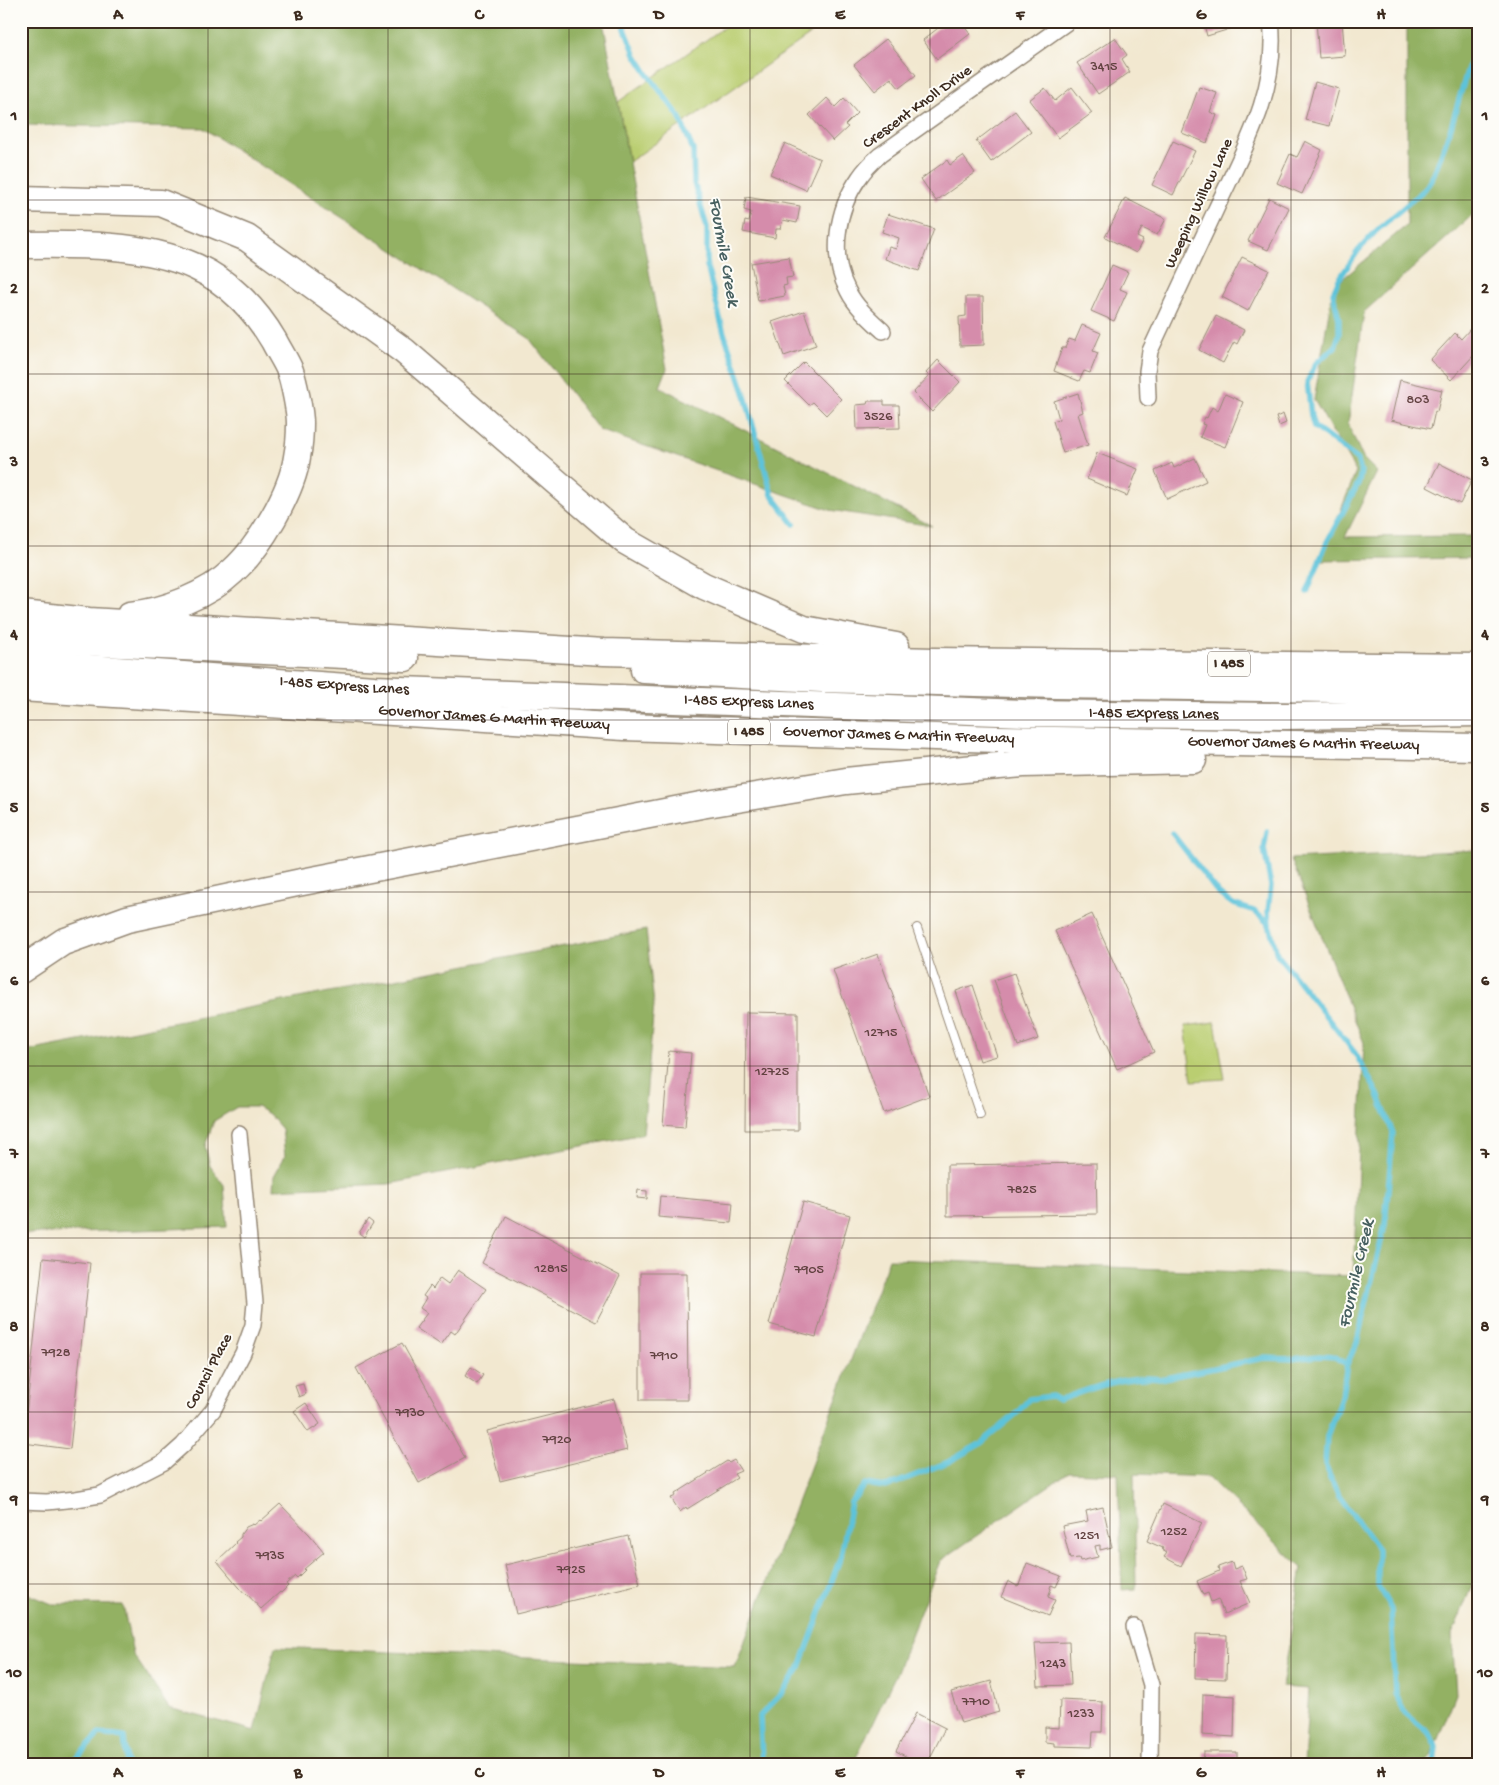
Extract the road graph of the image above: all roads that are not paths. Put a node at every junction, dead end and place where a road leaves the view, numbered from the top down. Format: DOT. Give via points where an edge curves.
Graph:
graph roads {
  1 [pos="1069,21"];
  2 [pos="1270,21"];
  3 [pos="21,199"];
  4 [pos="21,245"];
  5 [pos="883,331"];
  6 [pos="1148,398"];
  7 [pos="34,616"];
  8 [pos="21,639"];
  9 [pos="1013,662"];
  10 [pos="21,663"];
  11 [pos="1478,667"];
  12 [pos="21,688"];
  13 [pos="1478,691"];
  14 [pos="1478,713"];
  15 [pos="1285,745"];
  16 [pos="1478,746"];
  17 [pos="917,928"];
  18 [pos="21,970"];
  19 [pos="980,1115"];
  20 [pos="239,1134"];
  21 [pos="21,1501"];
  22 [pos="1134,1627"];
  23 [pos="1150,1764"];
  1 -- 5 [label="street, Crescent Knoll Drive" via="880,155 859,177 839,226 840,270 848,292 865,315"];
  2 -- 6 [label="street, Weeping Willow Lane" via="1272,55 1268,85 1255,128 1150,351"];
  3 -- 9 [label="highway" via="161,204 248,238 404,351 625,541 704,586 804,629 876,644"];
  4 -- 7 [label="highway" via="99,246 158,253 197,267 232,288 265,325 290,372 300,422 298,458 289,487 255,547 233,572 203,593 133,615"];
  7 -- 9 [label="highway, I 485" via="604,652"];
  8 -- 13 [label="highway, I-485 Express Lanes / I 485" via="822,679"];
  9 -- 11 [label="highway, I 485"];
  10 -- 14 [label="highway, I-485 Express Lanes / I 485" via="374,689 996,712 1277,716"];
  12 -- 15 [label="highway, Governor James G Martin Freeway / I 485" via="624,727"];
  15 -- 16 [label="highway, Governor James G Martin Freeway / I 485"];
  15 -- 18 [label="highway" via="1234,758 1023,764 846,781 701,805 127,918 63,942"];
  17 -- 19 [label="lane"];
  20 -- 21 [label="street, Council Place" via="254,1318 243,1353 213,1410 164,1462 100,1495 47,1502"];
  22 -- 23 [label="street" via="1151,1685"];
}
